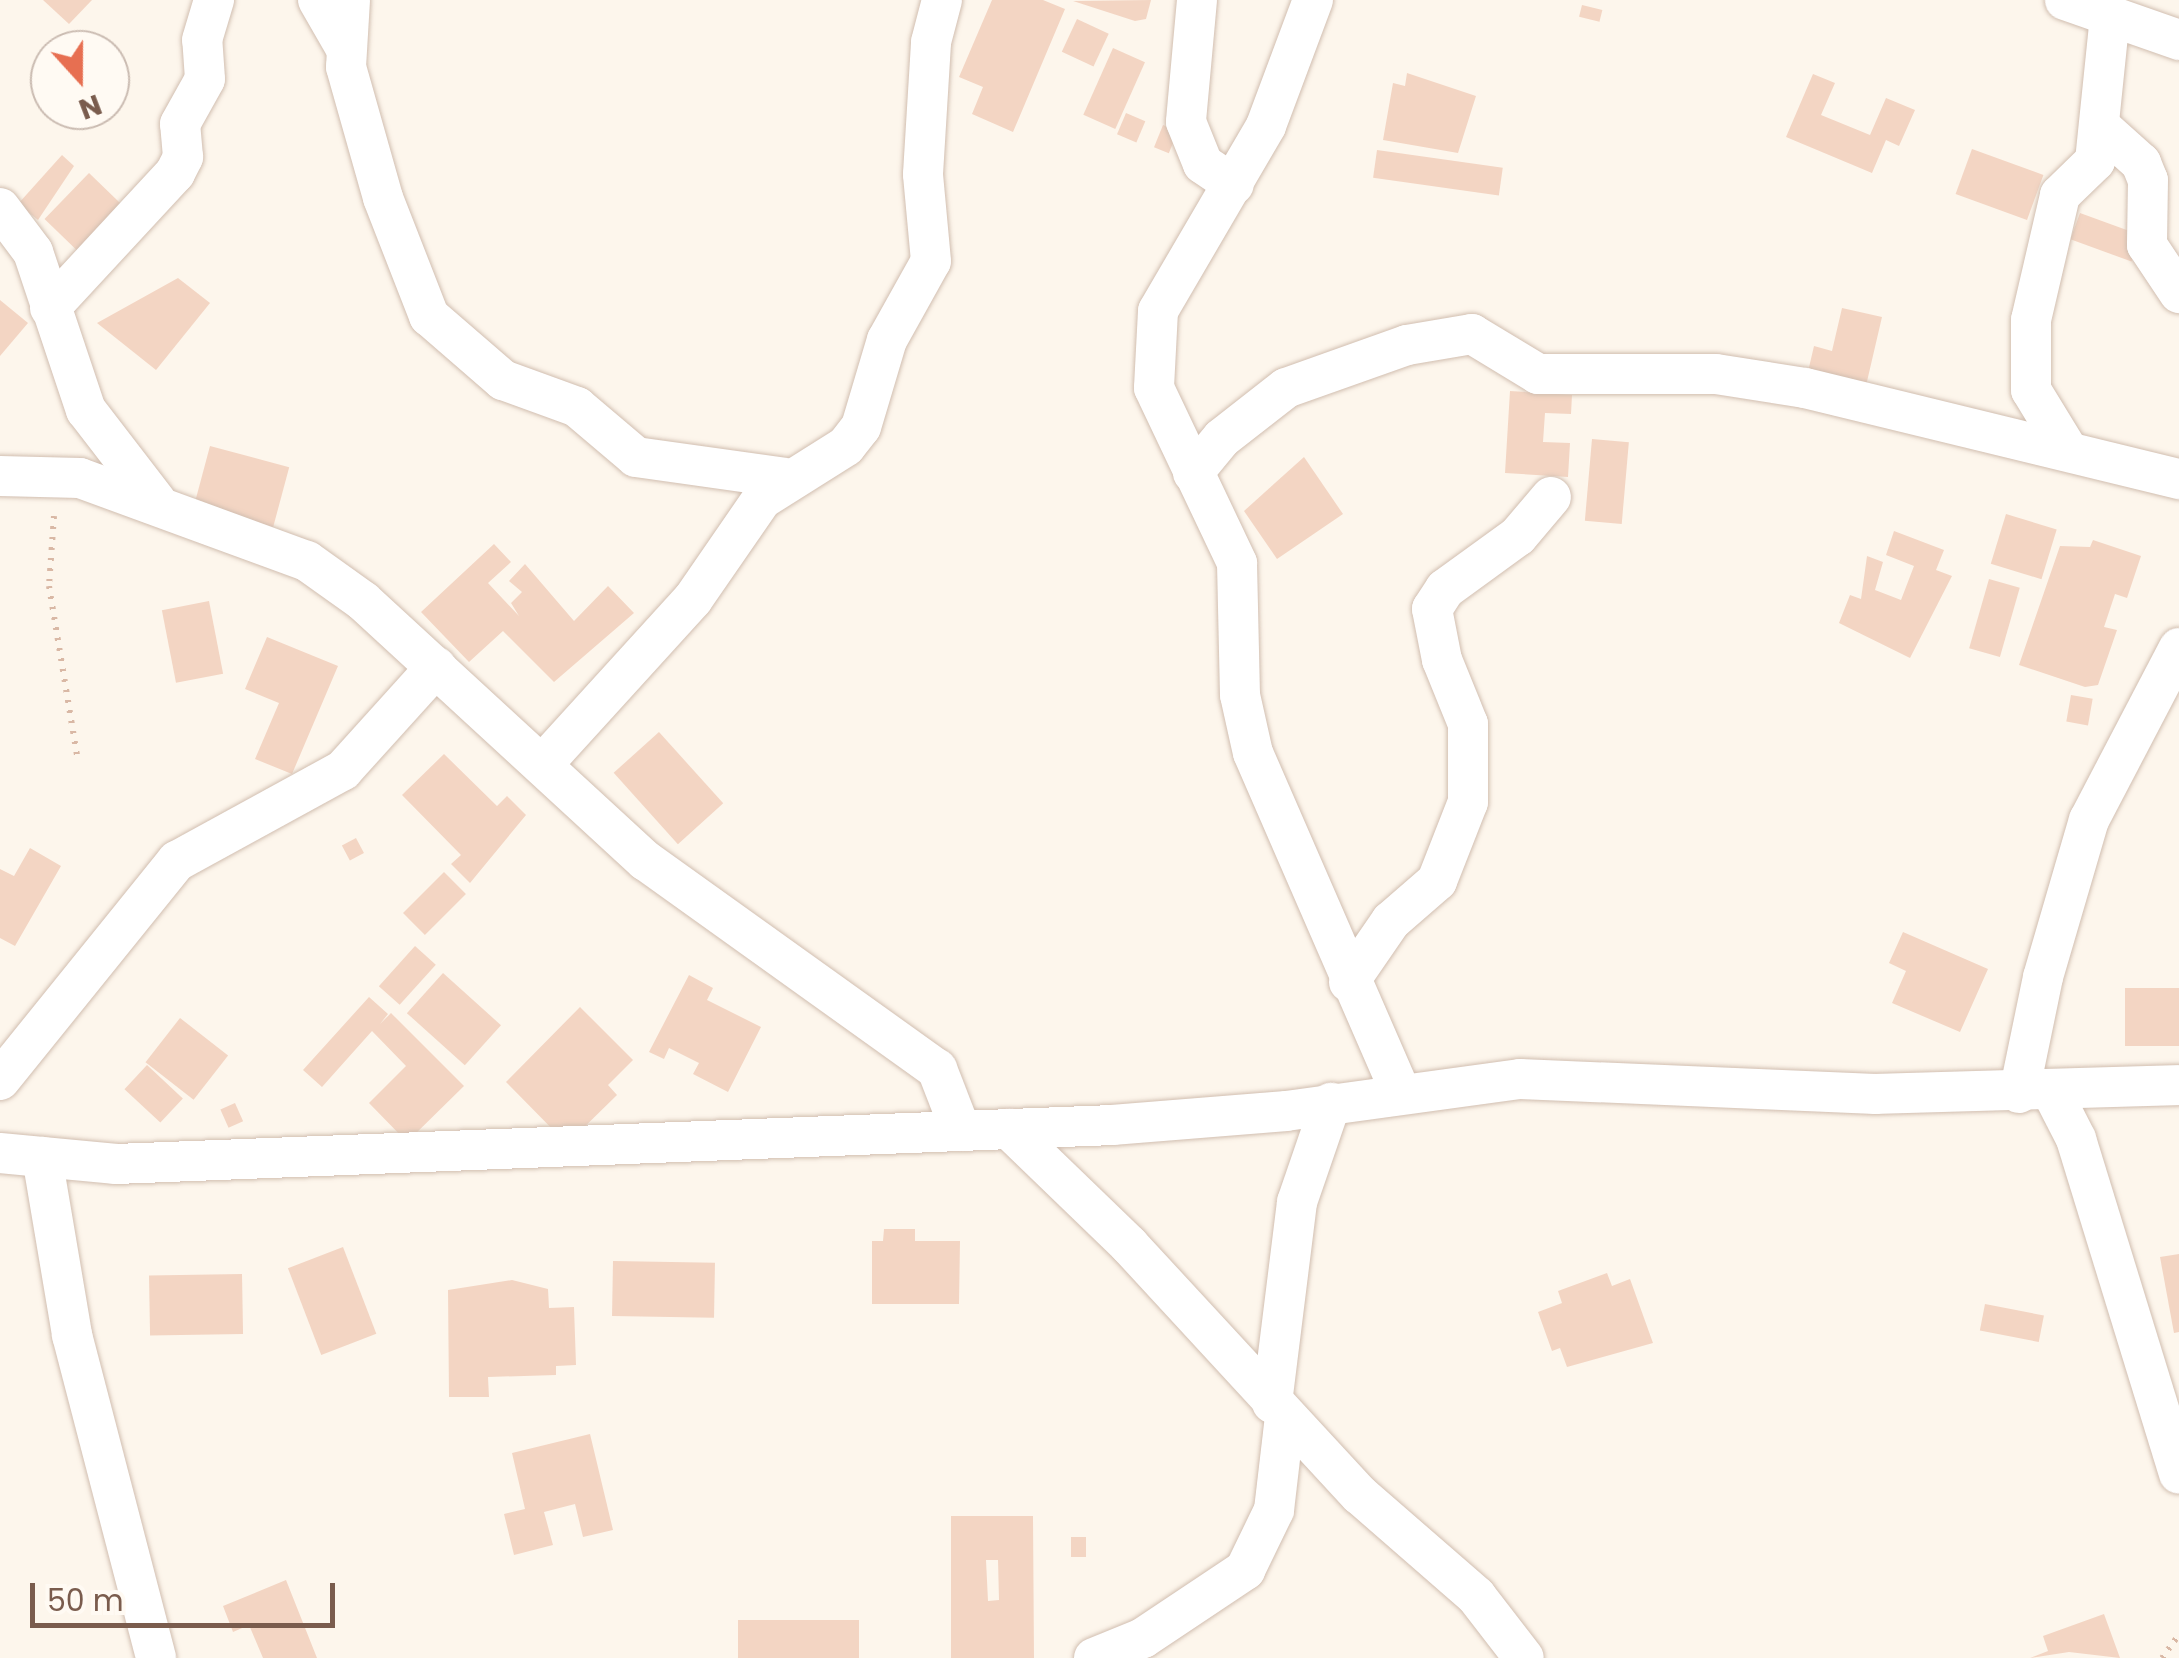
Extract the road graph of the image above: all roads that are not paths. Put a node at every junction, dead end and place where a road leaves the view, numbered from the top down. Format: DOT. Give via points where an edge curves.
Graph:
graph roads {
  1 [pos="214,0"];
  2 [pos="318,0"];
  3 [pos="350,0"];
  4 [pos="942,0"];
  5 [pos="1197,0"];
  6 [pos="1313,0"];
  7 [pos="2064,0"];
  8 [pos="2110,17"];
  9 [pos="2179,40"];
  10 [pos="345,47"];
  11 [pos="2101,126"];
  12 [pos="1234,185"];
  13 [pos="0,208"];
  14 [pos="2179,293"];
  15 [pos="50,308"];
  16 [pos="2067,449"];
  17 [pos="1193,473"];
  18 [pos="0,476"];
  19 [pos="785,478"];
  20 [pos="2179,479"];
  21 [pos="1552,497"];
  22 [pos="158,504"];
  23 [pos="2179,648"];
  24 [pos="436,667"];
  25 [pos="542,765"];
  26 [pos="1349,982"];
  27 [pos="0,1080"];
  28 [pos="2179,1085"];
  29 [pos="1400,1091"];
  30 [pos="2036,1092"];
  31 [pos="1331,1103"];
  32 [pos="1008,1129"];
  33 [pos="961,1131"];
  34 [pos="11,1152"];
  35 [pos="2163,1391"];
  36 [pos="1279,1410"];
  37 [pos="2179,1473"];
  38 [pos="156,1658"];
  39 [pos="1094,1658"];
  40 [pos="1524,1658"];
  1 -- 15 [label="street" via="200,58 205,79 180,124 176,173"];
  2 -- 10 [label="street"];
  3 -- 10 [label="street"];
  4 -- 19 [label="street" via="926,120 927,274 888,340 861,428 846,446"];
  5 -- 12 [label="street" via="1186,122 1202,164"];
  6 -- 12 [label="street"];
  7 -- 8 [label="street"];
  8 -- 9 [label="street"];
  8 -- 11 [label="street"];
  10 -- 19 [label="street" via="383,198 429,316 492,372 577,407 636,457"];
  11 -- 14 [label="street" via="2141,163 2147,245"];
  11 -- 16 [label="street" via="2088,174 2060,195 2031,320 2031,390"];
  12 -- 17 [label="street" via="1156,325 1154,388"];
  13 -- 15 [label="street" via="34,252"];
  15 -- 22 [label="street" via="86,410"];
  16 -- 17 [label="street" via="1716,374 1538,374 1486,338 1450,335 1286,388 1222,438"];
  16 -- 20 [label="street"];
  17 -- 26 [label="street" via="1237,563 1240,694 1254,753"];
  18 -- 22 [label="street" via="80,478"];
  19 -- 25 [label="street" via="693,599"];
  21 -- 26 [label="street" via="1518,536 1445,588 1432,609 1442,660 1468,724 1468,802 1437,881 1390,921"];
  22 -- 24 [label="street" via="307,561"];
  23 -- 30 [label="street" via="2083,836"];
  24 -- 25 [label="street"];
  24 -- 27 [label="street" via="343,770 177,861"];
  25 -- 33 [label="street" via="646,861 937,1069"];
  26 -- 29 [label="street"];
  28 -- 30 [label="street"];
  29 -- 30 [label="street" via="1520,1079"];
  29 -- 31 [label="street"];
  30 -- 35 [label="street" via="2093,1192"];
  31 -- 32 [label="street"];
  31 -- 36 [label="street" via="1297,1202"];
  32 -- 33 [label="street"];
  32 -- 36 [label="street" via="1129,1245"];
  33 -- 34 [label="street" via="116,1164"];
  34 -- 38 [label="street" via="72,1335"];
  35 -- 37 [label="street"];
  36 -- 39 [label="street" via="1274,1510 1245,1570 1143,1638"];
  36 -- 40 [label="street" via="1360,1496 1443,1563"];
}
